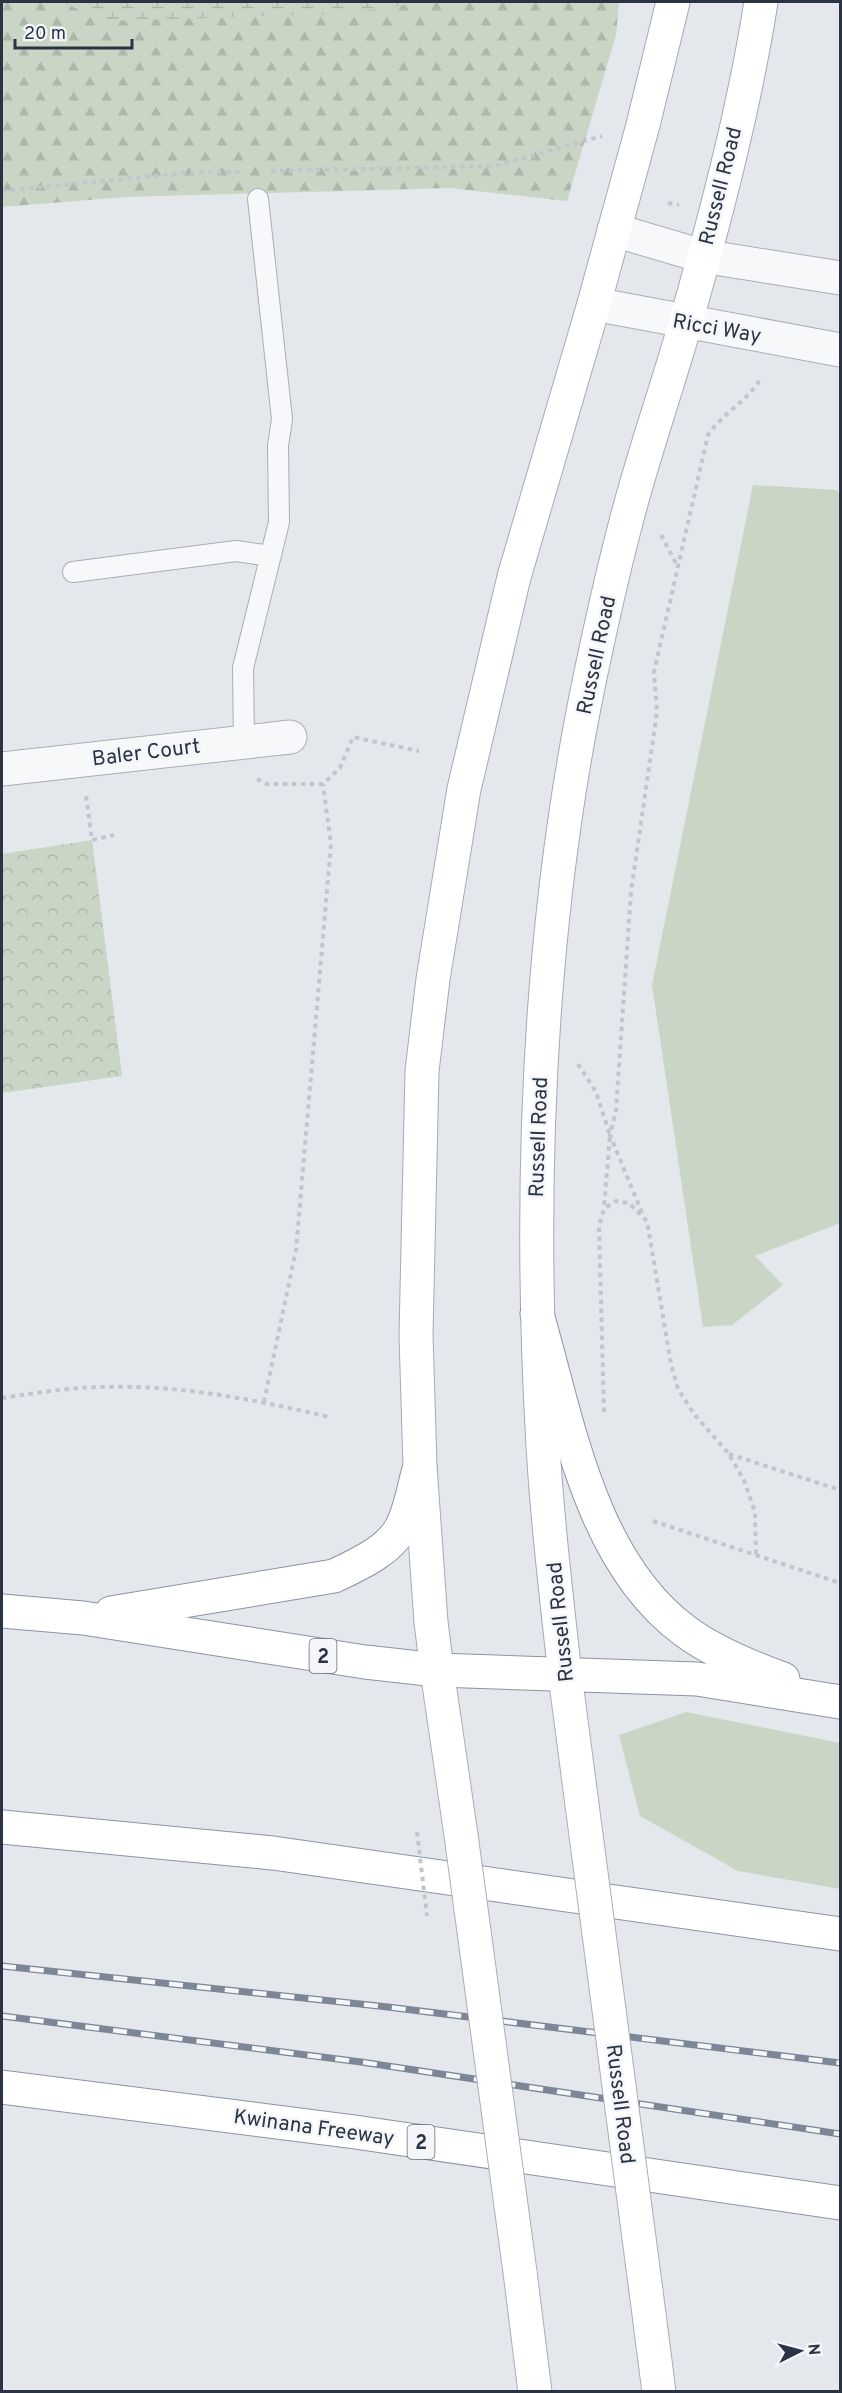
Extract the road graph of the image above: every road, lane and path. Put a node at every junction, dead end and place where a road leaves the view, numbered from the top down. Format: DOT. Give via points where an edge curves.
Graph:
graph roads {
  1 [pos="673,2"];
  2 [pos="761,2"];
  3 [pos="643,125"];
  4 [pos="264,171"];
  5 [pos="252,172"];
  6 [pos="2,191"];
  7 [pos="258,199"];
  8 [pos="614,230"];
  9 [pos="702,256"];
  10 [pos="840,278"];
  11 [pos="594,304"];
  12 [pos="685,323"];
  13 [pos="840,350"];
  14 [pos="761,378"];
  15 [pos="271,556"];
  16 [pos="73,572"];
  17 [pos="290,737"];
  18 [pos="353,737"];
  19 [pos="244,741"];
  20 [pos="419,751"];
  21 [pos="2,769"];
  22 [pos="323,784"];
  23 [pos="86,794"];
  24 [pos="114,835"];
  25 [pos="610,1135"];
  26 [pos="604,1209"];
  27 [pos="642,1213"];
  28 [pos="537,1314"];
  29 [pos="2,1398"];
  30 [pos="264,1402"];
  31 [pos="329,1417"];
  32 [pos="604,1423"];
  33 [pos="728,1454"];
  34 [pos="420,1466"];
  35 [pos="840,1490"];
  36 [pos="653,1521"];
  37 [pos="756,1556"];
  38 [pos="840,1583"];
  39 [pos="2,1611"];
  40 [pos="83,1618"];
  41 [pos="438,1670"];
  42 [pos="565,1675"];
  43 [pos="840,1701"];
  44 [pos="2,1827"];
  45 [pos="417,1832"];
  46 [pos="427,1916"];
  47 [pos="840,1934"];
  48 [pos="2,2087"];
  49 [pos="840,2203"];
  50 [pos="535,2391"];
  51 [pos="659,2391"];
  1 -- 3 [label="main road"];
  2 -- 9 [label="main road, Russell Road" via="753,51"];
  3 -- 4 [label="path" via="495,166"];
  3 -- 8 [label="main road"];
  5 -- 6 [label="path" via="183,174"];
  7 -- 15 [label="lane" via="282,419 278,446 279,522"];
  8 -- 9 [label="street"];
  8 -- 11 [label="main road"];
  9 -- 10 [label="street"];
  9 -- 12 [label="main road, Russell Road"];
  11 -- 12 [label="street, Ricci Way"];
  11 -- 34 [label="main road" via="514,577 464,789 433,979 422,1071 418,1178 416,1335"];
  12 -- 13 [label="street, Ricci Way"];
  12 -- 28 [label="main road, Russell Road" via="626,521 586,699 566,821 543,1011 536,1163"];
  14 -- 25 [label="path" via="752,394 721,417 708,435 654,672 657,712 631,892 616,1110"];
  15 -- 16 [label="lane" via="236,551"];
  15 -- 19 [label="lane" via="243,668"];
  17 -- 19 [label="street, Baler Court"];
  18 -- 20 [label="path"];
  19 -- 21 [label="street, Baler Court"];
  22 -- 30 [label="path" via="331,844 296,1250"];
  23 -- 24 [label="path" via="92,840"];
  25 -- 26 [label="path"];
  25 -- 27 [label="path"];
  26 -- 27 [label="path" via="621,1201"];
  26 -- 32 [label="path" via="599,1226"];
  27 -- 33 [label="path" via="651,1232 678,1389"];
  28 -- 42 [label="main road, Russell Road" via="542,1432"];
  28 -- 43 [label="main road" via="590,1495 620,1558 647,1596 685,1631 749,1667"];
  29 -- 30 [label="path" via="62,1389 140,1387"];
  30 -- 31 [label="path"];
  33 -- 35 [label="path"];
  33 -- 37 [label="path" via="744,1480 755,1512"];
  34 -- 40 [label="main road" via="401,1529 377,1553 334,1576"];
  34 -- 41 [label="main road"];
  36 -- 37 [label="path"];
  37 -- 38 [label="path"];
  39 -- 40 [label="main road, 2"];
  40 -- 41 [label="main road, 2"];
  41 -- 42 [label="main road, 2"];
  41 -- 50 [label="main road, bridge"];
  42 -- 43 [label="main road, 2" via="697,1679"];
  42 -- 51 [label="main road, Russell Road, bridge"];
  44 -- 47 [label="main road" via="273,1853"];
  45 -- 46 [label="path, bridge"];
  48 -- 49 [label="main road, Kwinana Freeway / 2" via="343,2130"];
}
